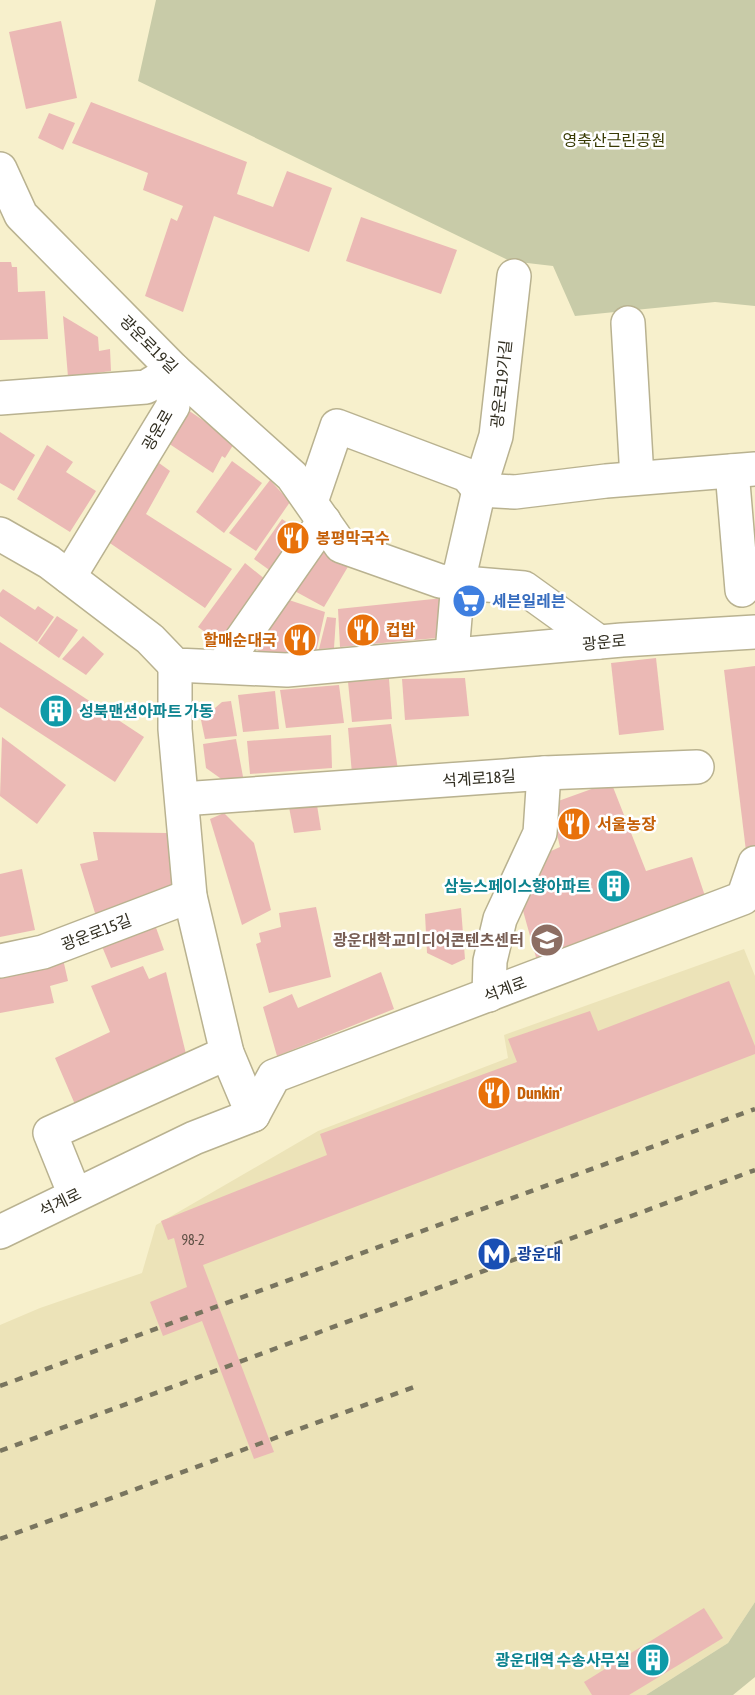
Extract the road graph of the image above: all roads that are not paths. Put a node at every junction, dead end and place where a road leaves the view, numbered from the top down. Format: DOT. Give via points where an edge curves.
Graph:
graph roads {
  1 [pos="0,173"];
  2 [pos="514,276"];
  3 [pos="628,323"];
  4 [pos="174,370"];
  5 [pos="0,398"];
  6 [pos="743,470"];
  7 [pos="637,478"];
  8 [pos="478,490"];
  9 [pos="317,512"];
  10 [pos="0,534"];
  11 [pos="69,577"];
  12 [pos="458,582"];
  13 [pos="742,590"];
  14 [pos="755,632"];
  15 [pos="599,642"];
  16 [pos="452,653"];
  17 [pos="175,665"];
  18 [pos="223,666"];
  19 [pos="698,767"];
  20 [pos="544,773"];
  21 [pos="182,799"];
  22 [pos="755,863"];
  23 [pos="190,896"];
  24 [pos="749,901"];
  25 [pos="0,961"];
  26 [pos="489,995"];
  27 [pos="227,1053"];
  28 [pos="253,1115"];
  29 [pos="75,1195"];
  30 [pos="0,1232"];
  1 -- 4 [label="street, 광운로19길" via="21,215"];
  2 -- 8 [label="street, 광운로19가길" via="496,436"];
  3 -- 7 [label="street"];
  4 -- 5 [label="street, 광운로" via="146,387"];
  4 -- 9 [label="street, 광운로19길" via="292,477"];
  4 -- 11 [label="street, 광운로" via="172,406"];
  6 -- 7 [label="street"];
  6 -- 13 [label="street"];
  7 -- 8 [label="street" via="515,492"];
  8 -- 9 [label="street" via="467,474 337,426"];
  8 -- 12 [label="street, 광운로19가길"];
  9 -- 12 [label="street, 광운로19길" via="341,546 440,581"];
  9 -- 18 [label="street"];
  10 -- 11 [label="street"];
  11 -- 17 [label="street" via="150,639"];
  12 -- 15 [label="street, 광운로19길" via="525,588"];
  12 -- 16 [label="street"];
  14 -- 15 [label="street, 광운로"];
  15 -- 16 [label="street, 광운로"];
  16 -- 18 [label="street, 광운로" via="287,670"];
  17 -- 18 [label="street, 광운로"];
  17 -- 21 [label="street"];
  19 -- 20 [label="street, 석계로18길"];
  20 -- 21 [label="street, 석계로18길"];
  20 -- 26 [label="street" via="540,833 500,920 490,961"];
  21 -- 23 [label="street"];
  22 -- 24 [label="street, 석계로"];
  23 -- 25 [label="street, 광운로15길" via="42,952"];
  23 -- 27 [label="street"];
  24 -- 26 [label="street, 석계로"];
  26 -- 28 [label="street, 석계로" via="274,1076"];
  27 -- 28 [label="street"];
  27 -- 29 [label="street" via="50,1132"];
  28 -- 29 [label="street, 석계로" via="194,1138"];
  29 -- 30 [label="street, 석계로"];
}
